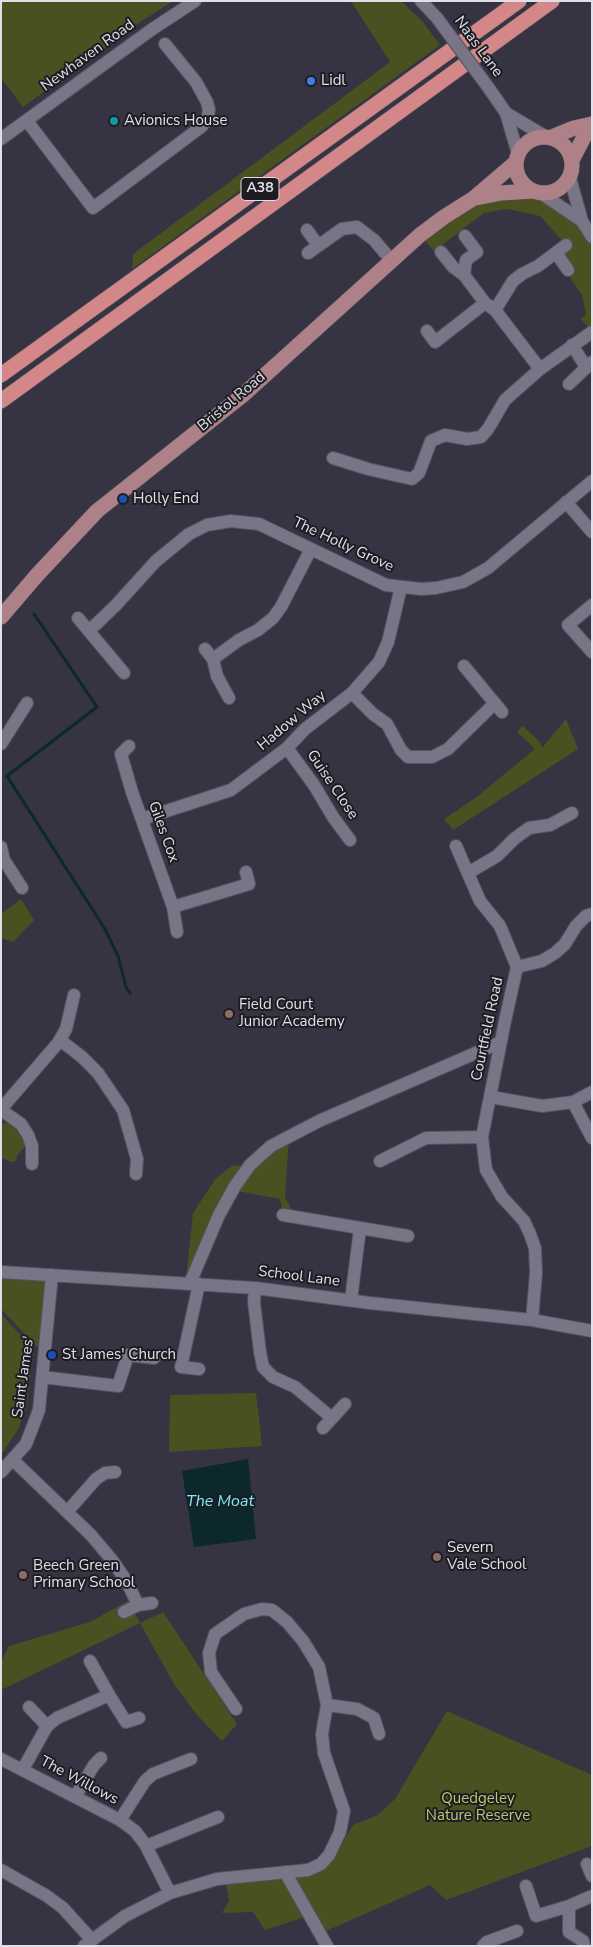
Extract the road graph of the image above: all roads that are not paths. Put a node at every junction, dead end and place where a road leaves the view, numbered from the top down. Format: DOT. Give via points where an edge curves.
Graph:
graph roads {
  1 [pos="196,1"];
  2 [pos="421,1"];
  3 [pos="518,1"];
  4 [pos="552,1"];
  5 [pos="165,44"];
  6 [pos="506,113"];
  7 [pos="27,121"];
  8 [pos="592,126"];
  9 [pos="548,136"];
  10 [pos="1,139"];
  11 [pos="517,158"];
  12 [pos="572,160"];
  13 [pos="570,178"];
  14 [pos="537,193"];
  15 [pos="474,198"];
  16 [pos="582,220"];
  17 [pos="307,230"];
  18 [pos="465,236"];
  19 [pos="592,237"];
  20 [pos="441,252"];
  21 [pos="392,261"];
  22 [pos="568,270"];
  23 [pos="464,275"];
  24 [pos="490,307"];
  25 [pos="427,331"];
  26 [pos="592,332"];
  27 [pos="572,345"];
  28 [pos="589,365"];
  29 [pos="540,369"];
  30 [pos="1,376"];
  31 [pos="569,384"];
  32 [pos="1,401"];
  33 [pos="333,458"];
  34 [pos="592,480"];
  35 [pos="566,502"];
  36 [pos="592,532"];
  37 [pos="311,549"];
  38 [pos="401,587"];
  39 [pos="592,605"];
  40 [pos="1,617"];
  41 [pos="78,618"];
  42 [pos="89,631"];
  43 [pos="206,649"];
  44 [pos="592,652"];
  45 [pos="214,659"];
  46 [pos="464,666"];
  47 [pos="124,673"];
  48 [pos="352,693"];
  49 [pos="229,698"];
  50 [pos="27,703"];
  51 [pos="4,740"];
  52 [pos="129,746"];
  53 [pos="287,748"];
  54 [pos="572,813"];
  55 [pos="142,819"];
  56 [pos="350,840"];
  57 [pos="456,846"];
  58 [pos="1,847"];
  59 [pos="25,867"];
  60 [pos="246,872"];
  61 [pos="468,873"];
  62 [pos="13,875"];
  63 [pos="22,888"];
  64 [pos="172,907"];
  65 [pos="592,914"];
  66 [pos="177,932"];
  67 [pos="518,967"];
  68 [pos="74,995"];
  69 [pos="60,1040"];
  70 [pos="501,1042"];
  71 [pos="592,1092"];
  72 [pos="491,1097"];
  73 [pos="573,1102"];
  74 [pos="1,1109"];
  75 [pos="482,1137"];
  76 [pos="592,1138"];
  77 [pos="380,1161"];
  78 [pos="32,1164"];
  79 [pos="136,1174"];
  80 [pos="283,1215"];
  81 [pos="360,1228"];
  82 [pos="408,1236"];
  83 [pos="1,1272"];
  84 [pos="52,1274"];
  85 [pos="195,1283"];
  86 [pos="255,1288"];
  87 [pos="351,1300"];
  88 [pos="532,1320"];
  89 [pos="592,1331"];
  90 [pos="154,1358"];
  91 [pos="199,1370"];
  92 [pos="42,1377"];
  93 [pos="344,1404"];
  94 [pos="13,1460"];
  95 [pos="1,1472"];
  96 [pos="115,1472"];
  97 [pos="67,1512"];
  98 [pos="152,1603"];
  99 [pos="138,1606"];
  100 [pos="124,1612"];
  101 [pos="90,1661"];
  102 [pos="109,1696"];
  103 [pos="328,1705"];
  104 [pos="29,1707"];
  105 [pos="236,1709"];
  106 [pos="139,1718"];
  107 [pos="48,1726"];
  108 [pos="379,1734"];
  109 [pos="1,1758"];
  110 [pos="101,1758"];
  111 [pos="191,1759"];
  112 [pos="23,1770"];
  113 [pos="75,1797"];
  114 [pos="218,1817"];
  115 [pos="120,1820"];
  116 [pos="146,1846"];
  117 [pos="1,1870"];
  118 [pos="285,1872"];
  119 [pos="526,1886"];
  120 [pos="170,1893"];
  121 [pos="592,1896"];
  122 [pos="569,1907"];
  123 [pos="517,1931"];
  124 [pos="87,1943"];
  125 [pos="483,1945"];
  126 [pos="327,1946"];
  127 [pos="584,1946"];
  1 -- 7 [label="street, Newhaven Road"];
  2 -- 6 [label="street, Naas Lane, bridge"];
  3 -- 30 [label="highway, A38"];
  4 -- 32 [label="highway, A38"];
  5 -- 7 [label="street" via="196,82 207,102 206,120 93,208"];
  6 -- 9 [label="street, Naas Lane"];
  6 -- 11 [label="street, Naas Lane"];
  7 -- 10 [label="street, Newhaven Road"];
  8 -- 9 [label="main road"];
  8 -- 12 [label="main road"];
  9 -- 11 [label="main road" via="528,142"];
  9 -- 12 [label="main road" via="565,146"];
  11 -- 14 [label="main road" via="516,171 524,185"];
  11 -- 15 [label="main road, Bristol Road"];
  12 -- 13 [label="main road"];
  13 -- 14 [label="main road" via="557,190"];
  13 -- 16 [label="street"];
  14 -- 15 [label="main road, Bristol Road" via="501,192"];
  14 -- 16 [label="street"];
  15 -- 21 [label="main road, Bristol Road"];
  16 -- 19 [label="street"];
  17 -- 21 [label="street" via="313,249 342,229 357,227 374,240"];
  18 -- 23 [label="street" via="477,252 466,260"];
  20 -- 23 [label="street" via="453,268"];
  21 -- 40 [label="main road, Bristol Road" via="243,394 97,511"];
  22 -- 24 [label="street" via="561,249 513,281"];
  23 -- 24 [label="street"];
  24 -- 25 [label="street" via="435,342"];
  24 -- 29 [label="street"];
  26 -- 27 [label="street"];
  27 -- 28 [label="street"];
  27 -- 29 [label="street"];
  28 -- 31 [label="street"];
  29 -- 33 [label="street" via="505,400 481,437 467,439 445,435 431,441 419,473 412,479"];
  34 -- 35 [label="street, The Holly Grove"];
  35 -- 36 [label="street"];
  35 -- 38 [label="street, The Holly Grove" via="499,559 463,582 436,588"];
  37 -- 38 [label="street, The Holly Grove" via="372,580"];
  37 -- 42 [label="street, The Holly Grove" via="252,523 231,521 207,525 189,534 156,561"];
  37 -- 45 [label="street" via="273,618"];
  38 -- 48 [label="street, Hadow Way" via="382,656"];
  39 -- 44 [label="street" via="568,625"];
  41 -- 42 [label="street"];
  42 -- 47 [label="street"];
  43 -- 45 [label="street"];
  45 -- 49 [label="street"];
  46 -- 48 [label="street" via="498,707 448,749 432,757 408,757 387,724"];
  48 -- 53 [label="street, Hadow Way" via="305,729"];
  50 -- 51 [label="street"];
  52 -- 55 [label="street, Giles Cox" via="121,754"];
  53 -- 55 [label="street, Hadow Way" via="231,790"];
  53 -- 56 [label="street, Guise Close"];
  54 -- 61 [label="street" via="550,824 529,828 497,856"];
  55 -- 64 [label="street, Giles Cox"];
  57 -- 61 [label="street, Courtfield Road"];
  58 -- 62 [label="street"];
  59 -- 62 [label="street"];
  60 -- 64 [label="street" via="249,884"];
  61 -- 67 [label="street, Courtfield Road" via="480,901 500,926"];
  62 -- 63 [label="street"];
  64 -- 66 [label="street, Giles Cox"];
  65 -- 67 [label="street, Courtfield Road" via="576,926 555,953 542,961"];
  67 -- 70 [label="street, Courtfield Road"];
  68 -- 69 [label="street"];
  69 -- 74 [label="street"];
  69 -- 79 [label="street" via="98,1073 123,1110 137,1159"];
  70 -- 72 [label="street, Courtfield Road"];
  70 -- 85 [label="street" via="319,1121 271,1146 250,1165 219,1214"];
  71 -- 73 [label="street, Courtfield Road"];
  72 -- 73 [label="street, Courtfield Road" via="542,1106"];
  72 -- 75 [label="street, Courtfield Road"];
  73 -- 76 [label="street"];
  74 -- 78 [label="street" via="21,1124 28,1135"];
  75 -- 77 [label="street" via="426,1138"];
  75 -- 88 [label="street, Courtfield Road" via="486,1170 502,1197 524,1220 535,1248"];
  80 -- 81 [label="street"];
  81 -- 82 [label="street"];
  81 -- 87 [label="street"];
  83 -- 84 [label="street, School Lane"];
  84 -- 85 [label="street, School Lane"];
  84 -- 92 [label="street, Saint James'"];
  85 -- 86 [label="street, School Lane"];
  85 -- 91 [label="street" via="181,1367"];
  86 -- 87 [label="street, School Lane"];
  86 -- 93 [label="street" via="263,1367 273,1377 295,1387 328,1423"];
  87 -- 88 [label="street, School Lane"];
  88 -- 89 [label="street, School Lane"];
  90 -- 92 [label="street" via="128,1355 118,1386"];
  92 -- 94 [label="street, Saint James'" via="34,1428"];
  94 -- 95 [label="street, Saint James'"];
  94 -- 97 [label="street"];
  96 -- 97 [label="street" via="105,1473 96,1479"];
  97 -- 99 [label="street" via="112,1560"];
  98 -- 99 [label="street"];
  99 -- 100 [label="street"];
  101 -- 102 [label="street"];
  102 -- 106 [label="street" via="126,1722"];
  102 -- 107 [label="street, The Willows" via="57,1718"];
  103 -- 105 [label="street" via="319,1668 303,1640 272,1610 262,1609 244,1614 215,1634 209,1653 212,1672"];
  103 -- 108 [label="street" via="357,1709 374,1718"];
  103 -- 118 [label="street" via="322,1734 324,1752 344,1811 340,1832 335,1846 321,1864 308,1870"];
  104 -- 107 [label="street"];
  107 -- 112 [label="street, The Willows"];
  109 -- 112 [label="street, The Willows"];
  110 -- 113 [label="street"];
  111 -- 115 [label="street, The Willows" via="153,1774"];
  112 -- 113 [label="street, The Willows"];
  113 -- 115 [label="street, The Willows"];
  114 -- 116 [label="street"];
  115 -- 116 [label="street, The Willows" via="135,1831"];
  116 -- 120 [label="street, The Willows"];
  117 -- 124 [label="street" via="63,1908"];
  118 -- 120 [label="street" via="217,1879"];
  118 -- 126 [label="street"];
  119 -- 122 [label="street" via="536,1916"];
  120 -- 124 [label="street" via="125,1916"];
  121 -- 122 [label="street"];
  122 -- 127 [label="street" via="569,1932"];
  123 -- 125 [label="street"];
}
